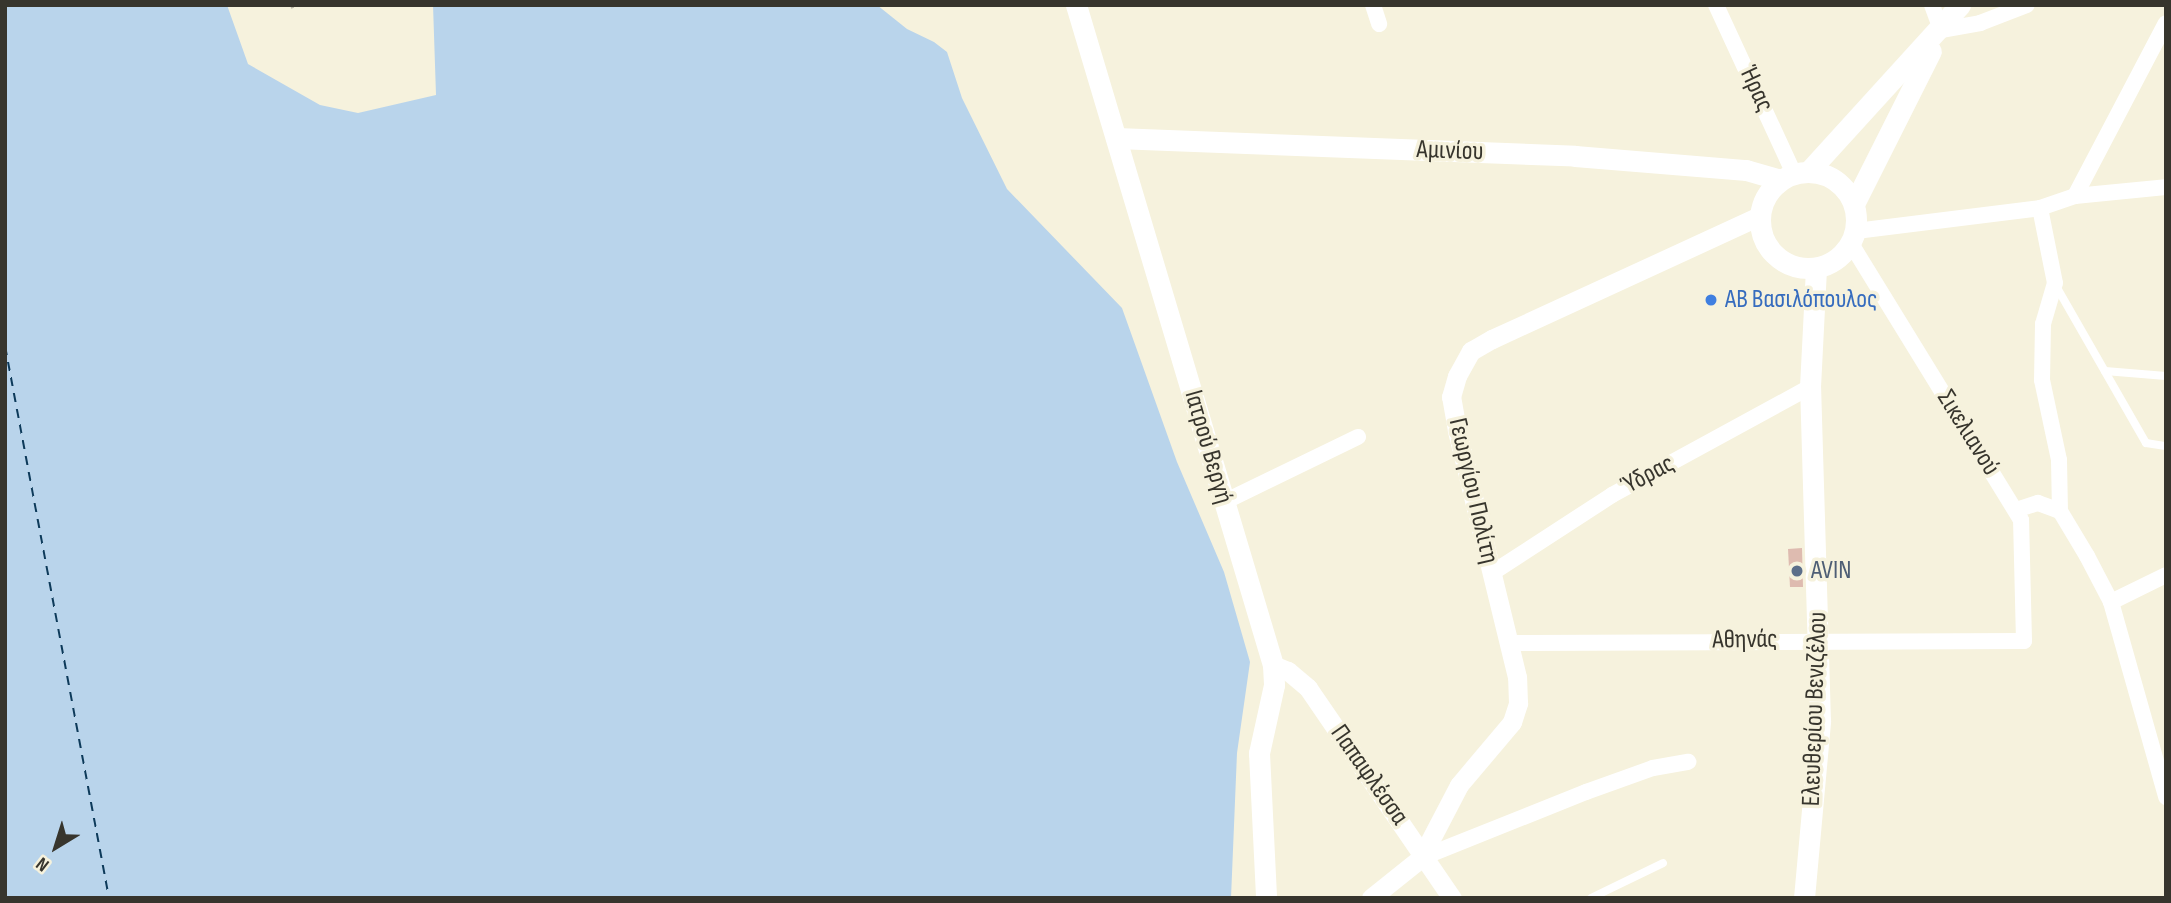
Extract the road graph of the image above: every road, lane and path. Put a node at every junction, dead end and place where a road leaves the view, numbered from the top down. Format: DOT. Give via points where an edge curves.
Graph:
graph roads {
  1 [pos="1076,5"];
  2 [pos="1373,5"];
  3 [pos="1716,5"];
  4 [pos="1932,5"];
  5 [pos="1960,5"];
  6 [pos="2027,5"];
  7 [pos="2166,23"];
  8 [pos="1379,24"];
  9 [pos="1941,30"];
  10 [pos="1116,138"];
  11 [pos="1795,175"];
  12 [pos="2166,187"];
  13 [pos="2075,196"];
  14 [pos="1854,204"];
  15 [pos="2040,208"];
  16 [pos="1760,216"];
  17 [pos="1853,237"];
  18 [pos="1816,268"];
  19 [pos="2055,283"];
  20 [pos="2105,370"];
  21 [pos="2166,376"];
  22 [pos="1810,387"];
  23 [pos="1358,437"];
  24 [pos="2166,446"];
  25 [pos="1224,502"];
  26 [pos="2016,510"];
  27 [pos="2060,511"];
  28 [pos="1492,573"];
  29 [pos="2166,575"];
  30 [pos="2111,602"];
  31 [pos="1820,639"];
  32 [pos="2024,641"];
  33 [pos="1508,643"];
  34 [pos="1273,665"];
  35 [pos="1688,762"];
  36 [pos="2166,797"];
  37 [pos="1422,858"];
  38 [pos="1663,863"];
  39 [pos="1266,898"];
  40 [pos="1371,898"];
  41 [pos="1452,898"];
  42 [pos="1591,898"];
  43 [pos="1804,898"];
  1 -- 10 [label="main road, Ιατρού Βεργή"];
  2 -- 8 [label="street"];
  3 -- 11 [label="street, Ήρας"];
  4 -- 9 [label="street"];
  5 -- 9 [label="main road"];
  6 -- 9 [label="street" via="1980,23"];
  7 -- 13 [label="street"];
  9 -- 11 [label="main road"];
  9 -- 14 [label="main road"];
  10 -- 11 [label="main road, Αμινίου" via="1575,156"];
  10 -- 25 [label="main road, Ιατρού Βεργή"];
  11 -- 14 [label="main road" via="1836,180"];
  11 -- 16 [label="main road" via="1763,202"];
  12 -- 13 [label="street"];
  13 -- 15 [label="street"];
  14 -- 17 [label="main road"];
  15 -- 17 [label="street"];
  15 -- 19 [label="street"];
  16 -- 18 [label="main road" via="1767,244 1776,256 1802,268"];
  16 -- 28 [label="street, Γεωργίου Πολίτη" via="1471,351 1451,397"];
  17 -- 18 [label="main road" via="1830,264"];
  17 -- 26 [label="street, Σικελιανού"];
  18 -- 22 [label="main road, Ελευθερίου Βενιζέλου"];
  19 -- 20 [label="lane"];
  19 -- 27 [label="street" via="2043,324 2042,380 2059,460"];
  20 -- 21 [label="lane"];
  20 -- 24 [label="lane" via="2146,443"];
  22 -- 28 [label="street, Ύδρας" via="1612,495"];
  22 -- 31 [label="main road, Ελευθερίου Βενιζέλου"];
  23 -- 25 [label="street"];
  25 -- 34 [label="main road, Ιατρού Βεργή"];
  26 -- 27 [label="street" via="2038,503"];
  26 -- 32 [label="street, Σικελιανού" via="2025,543"];
  27 -- 30 [label="street"];
  28 -- 33 [label="street, Γεωργίου Πολίτη"];
  29 -- 30 [label="street"];
  30 -- 36 [label="street"];
  31 -- 32 [label="street, Αθηνάς"];
  31 -- 33 [label="street, Αθηνάς"];
  31 -- 43 [label="main road, Ελευθερίου Βενιζέλου" via="1820,721"];
  33 -- 37 [label="street, Γεωργίου Πολίτη" via="1517,677 1518,703 1512,722 1459,785"];
  34 -- 37 [label="street, Παπαφλέσσα" via="1308,688 1410,833"];
  34 -- 39 [label="main road, Ιατρού Βεργή" via="1274,685 1259,753"];
  35 -- 37 [label="street" via="1653,768 1597,788"];
  37 -- 40 [label="street, Γεωργίου Πολίτη"];
  37 -- 41 [label="street, Παπαφλέσσα"];
  38 -- 42 [label="lane"];
}
